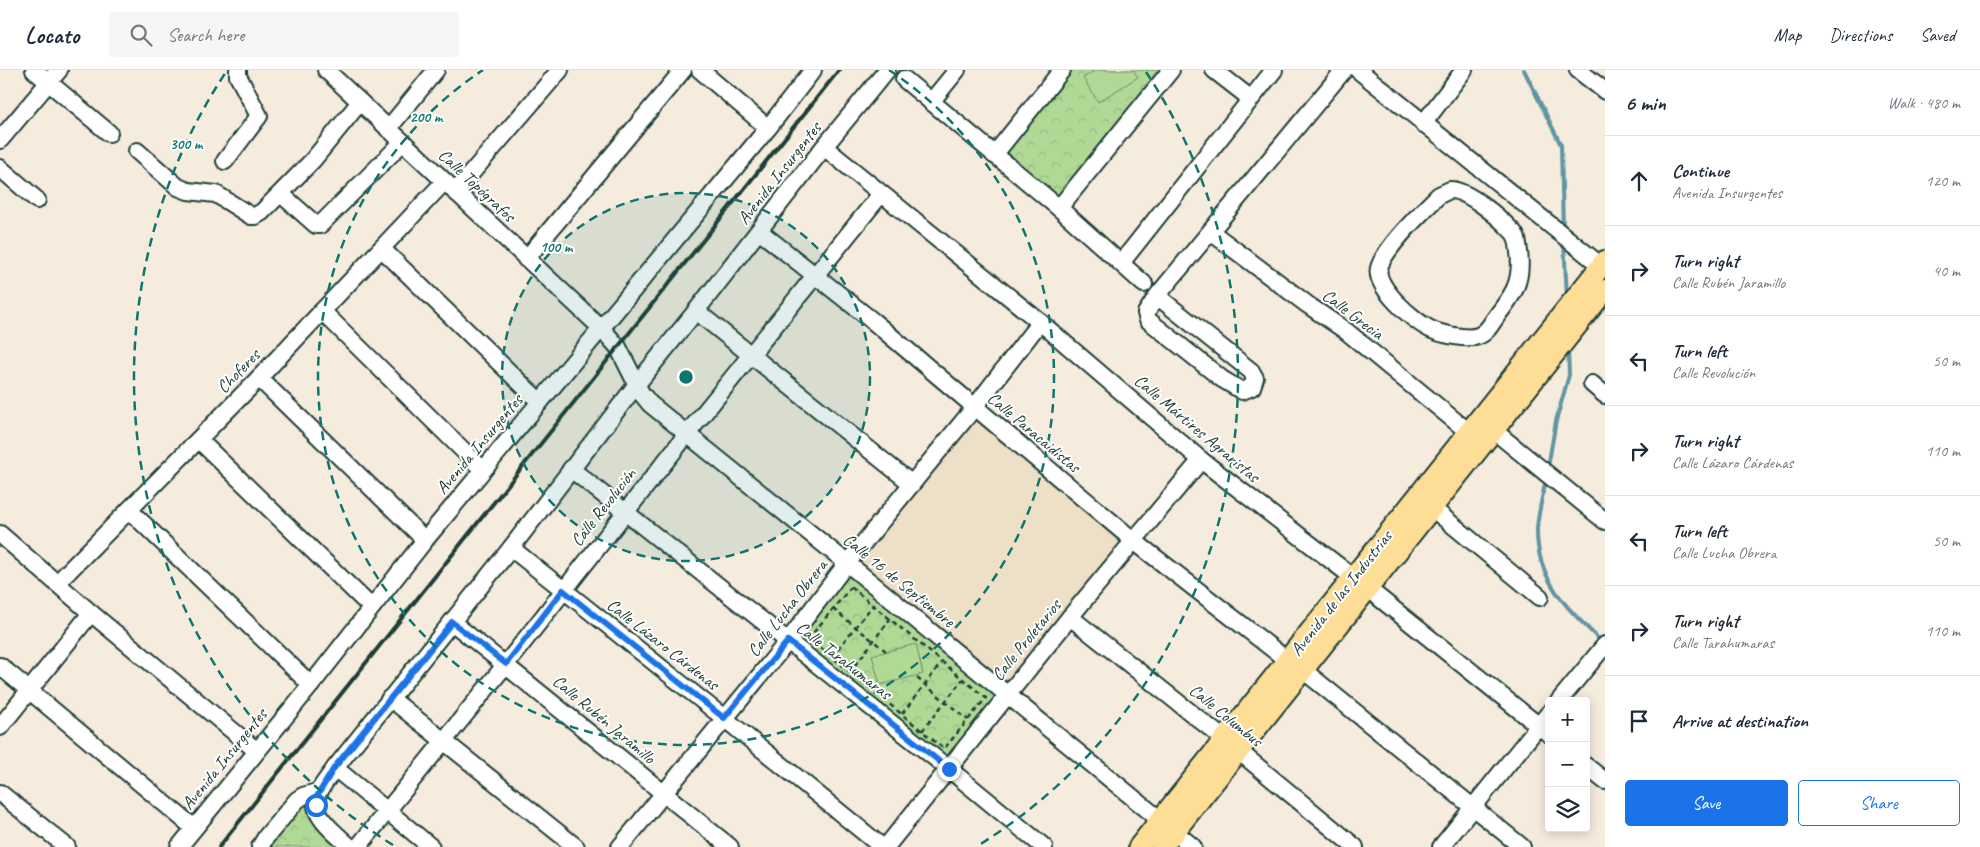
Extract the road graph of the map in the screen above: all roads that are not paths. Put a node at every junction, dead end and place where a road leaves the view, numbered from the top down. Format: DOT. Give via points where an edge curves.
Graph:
graph roads {
  1 [pos="34,70"];
  2 [pos="238,70"];
  3 [pos="326,70"];
  4 [pos="436,70"];
  5 [pos="560,70"];
  6 [pos="683,70"];
  7 [pos="700,70"];
  8 [pos="813,70"];
  9 [pos="887,70"];
  10 [pos="957,70"];
  11 [pos="1062,70"];
  12 [pos="1171,70"];
  13 [pos="1214,70"];
  14 [pos="1274,70"];
  15 [pos="1344,70"];
  16 [pos="1358,70"];
  17 [pos="1464,70"];
  18 [pos="1578,70"];
  19 [pos="54,76"];
  20 [pos="904,79"];
  21 [pos="1605,91"];
  22 [pos="1250,98"];
  23 [pos="360,102"];
  24 [pos="931,102"];
  25 [pos="1423,124"];
  26 [pos="768,128"];
  27 [pos="388,129"];
  28 [pos="109,133"];
  29 [pos="0,140"];
  30 [pos="402,142"];
  31 [pos="824,147"];
  32 [pos="137,151"];
  33 [pos="994,155"];
  34 [pos="225,161"];
  35 [pos="0,168"];
  36 [pos="449,187"];
  37 [pos="1504,190"];
  38 [pos="281,194"];
  39 [pos="881,194"];
  40 [pos="37,200"];
  41 [pos="1059,208"];
  42 [pos="1489,211"];
  43 [pos="759,231"];
  44 [pos="1210,232"];
  45 [pos="382,249"];
  46 [pos="526,259"];
  47 [pos="1121,263"];
  48 [pos="1604,265"];
  49 [pos="816,275"];
  50 [pos="1144,284"];
  51 [pos="1605,290"];
  52 [pos="1158,296"];
  53 [pos="696,311"];
  54 [pos="322,312"];
  55 [pos="1040,322"];
  56 [pos="601,328"];
  57 [pos="751,355"];
  58 [pos="259,378"];
  59 [pos="637,384"];
  60 [pos="1592,384"];
  61 [pos="1605,395"];
  62 [pos="540,402"];
  63 [pos="974,408"];
  64 [pos="687,434"];
  65 [pos="1481,435"];
  66 [pos="199,440"];
  67 [pos="1201,460"];
  68 [pos="571,469"];
  69 [pos="483,470"];
  70 [pos="912,484"];
  71 [pos="1432,508"];
  72 [pos="129,510"];
  73 [pos="625,511"];
  74 [pos="1605,521"];
  75 [pos="0,534"];
  76 [pos="425,540"];
  77 [pos="1134,541"];
  78 [pos="510,548"];
  79 [pos="847,563"];
  80 [pos="57,583"];
  81 [pos="1360,583"];
  82 [pos="563,590"];
  83 [pos="1540,598"];
  84 [pos="371,607"];
  85 [pos="91,613"];
  86 [pos="1070,617"];
  87 [pos="452,622"];
  88 [pos="788,641"];
  89 [pos="1602,648"];
  90 [pos="506,664"];
  91 [pos="1295,665"];
  92 [pos="0,666"];
  93 [pos="311,685"];
  94 [pos="30,690"];
  95 [pos="1007,695"];
  96 [pos="1562,697"];
  97 [pos="390,698"];
  98 [pos="724,718"];
  99 [pos="1545,724"];
  100 [pos="0,727"];
  101 [pos="444,741"];
  102 [pos="1231,745"];
  103 [pos="257,750"];
  104 [pos="334,768"];
  105 [pos="949,769"];
  106 [pos="1590,769"];
  107 [pos="1605,781"];
  108 [pos="0,793"];
  109 [pos="318,794"];
  110 [pos="663,794"];
  111 [pos="1474,807"];
  112 [pos="387,811"];
  113 [pos="194,828"];
  114 [pos="1165,833"];
  115 [pos="67,847"];
  116 [pos="179,847"];
  117 [pos="260,847"];
  118 [pos="350,847"];
  119 [pos="358,847"];
  120 [pos="432,847"];
  121 [pos="576,847"];
  122 [pos="620,847"];
  123 [pos="730,847"];
  124 [pos="882,847"];
  125 [pos="886,847"];
  126 [pos="1044,847"];
  127 [pos="1139,847"];
  128 [pos="1193,847"];
  129 [pos="1356,847"];
  130 [pos="1441,847"];
  131 [pos="1522,847"];
  1 -- 19 [label="street"];
  2 -- 34 [label="street" via="259,116"];
  3 -- 23 [label="street, Calle Topógrafos"];
  4 -- 27 [label="street"];
  5 -- 36 [label="street, Choferes"];
  6 -- 46 [label="street"];
  7 -- 26 [label="street"];
  8 -- 26 [label="street, Avenida Insurgentes"];
  9 -- 31 [label="street, Avenida Insurgentes"];
  10 -- 24 [label="street"];
  11 -- 33 [label="street"];
  12 -- 41 [label="street"];
  13 -- 22 [label="street"];
  14 -- 22 [label="street"];
  15 -- 44 [label="street"];
  16 -- 25 [label="street"];
  17 -- 25 [label="street"];
  18 -- 21 [label="street"];
  19 -- 28 [label="street"];
  19 -- 29 [label="street"];
  20 -- 24 [label="street"];
  22 -- 47 [label="street"];
  23 -- 27 [label="street, Calle Topógrafos"];
  23 -- 38 [label="street"];
  24 -- 33 [label="street"];
  25 -- 37 [label="street"];
  26 -- 56 [label="street, Avenida Insurgentes"];
  27 -- 30 [label="street, Calle Topógrafos"];
  30 -- 36 [label="street, Calle Topógrafos"];
  30 -- 38 [label="street" via="320,225"];
  31 -- 39 [label="street, Calle Mártires Agraristas"];
  31 -- 43 [label="street, Avenida Insurgentes"];
  32 -- 38 [label="street" via="178,188 216,194 251,216 262,212"];
  33 -- 41 [label="street"];
  35 -- 40 [label="street"];
  36 -- 45 [label="street, Choferes"];
  36 -- 46 [label="street, Calle Topógrafos"];
  37 -- 42 [label="street"];
  37 -- 48 [label="street"];
  39 -- 49 [label="street, Calle Revolución"];
  39 -- 55 [label="street, Calle Mártires Agraristas"];
  41 -- 47 [label="street"];
  42 -- 42 [label="street" via="1516,237 1520,269 1513,294 1487,330 1478,336 1447,334 1424,326 1382,285 1379,269 1387,252 1444,192 1462,192"];
  43 -- 49 [label="street, Calle Paracaidistas"];
  43 -- 53 [label="street, Avenida Insurgentes"];
  44 -- 52 [label="street"];
  44 -- 65 [label="street, Calle Grecia"];
  45 -- 54 [label="street, Choferes"];
  45 -- 62 [label="street"];
  46 -- 56 [label="street, Calle Topógrafos"];
  47 -- 50 [label="street"];
  48 -- 65 [label="main road, Avenida de las Industrias" via="1543,339"];
  49 -- 57 [label="street, Calle Revolución"];
  49 -- 63 [label="street, Calle Paracaidistas"];
  51 -- 65 [label="main road, Avenida de las Industrias" via="1547,364"];
  52 -- 52 [label="street" via="1147,310 1148,320 1222,379 1242,391 1252,387 1255,378 1252,371"];
  53 -- 57 [label="street"];
  53 -- 59 [label="street, Avenida Insurgentes"];
  54 -- 58 [label="street, Choferes"];
  54 -- 69 [label="street"];
  55 -- 63 [label="street, Calle Lucha Obrera"];
  55 -- 67 [label="street, Calle Mártires Agraristas"];
  56 -- 59 [label="street, Calle 16 de Septiembre" via="618,347"];
  56 -- 62 [label="street, Avenida Insurgentes"];
  57 -- 64 [label="street, Calle Revolución"];
  57 -- 70 [label="street"];
  58 -- 66 [label="street, Choferes"];
  58 -- 76 [label="street"];
  59 -- 64 [label="street, Calle 16 de Septiembre" via="650,404"];
  59 -- 68 [label="street, Avenida Insurgentes"];
  60 -- 61 [label="street"];
  62 -- 69 [label="street, Avenida Insurgentes"];
  63 -- 70 [label="street, Calle Lucha Obrera"];
  63 -- 77 [label="street, Calle Paracaidistas"];
  64 -- 73 [label="street, Calle Revolución"];
  64 -- 79 [label="street, Calle 16 de Septiembre"];
  65 -- 71 [label="main road, Avenida de las Industrias"];
  65 -- 74 [label="street, Calle Grecia" via="1531,462"];
  65 -- 81 [label="main road, Avenida de las Industrias"];
  66 -- 72 [label="street, Choferes"];
  66 -- 84 [label="street"];
  67 -- 77 [label="street, Calle Proletarios"];
  67 -- 81 [label="street, Calle Mártires Agraristas"];
  68 -- 73 [label="street, Calle Tarahumaras"];
  68 -- 78 [label="street, Avenida Insurgentes"];
  69 -- 76 [label="street, Avenida Insurgentes"];
  70 -- 79 [label="street, Calle Lucha Obrera"];
  71 -- 81 [label="main road, Avenida de las Industrias"];
  71 -- 83 [label="street"];
  72 -- 80 [label="street, Choferes"];
  72 -- 93 [label="street"];
  73 -- 82 [label="street, Calle Revolución"];
  73 -- 88 [label="street, Calle Tarahumaras"];
  75 -- 80 [label="street"];
  76 -- 84 [label="street, Avenida Insurgentes"];
  77 -- 86 [label="street, Calle Proletarios"];
  77 -- 91 [label="street, Calle Paracaidistas"];
  78 -- 82 [label="street, Calle Lázaro Cárdenas"];
  78 -- 87 [label="street, Avenida Insurgentes"];
  79 -- 88 [label="street, Calle Lucha Obrera"];
  79 -- 95 [label="street, Calle 16 de Septiembre"];
  80 -- 85 [label="street"];
  81 -- 91 [label="main road, Avenida de las Industrias"];
  81 -- 99 [label="street, Calle Mártires Agraristas"];
  82 -- 90 [label="street, Calle Revolución"];
  82 -- 98 [label="street, Calle Lázaro Cárdenas"];
  84 -- 93 [label="street, Avenida Insurgentes"];
  85 -- 94 [label="street"];
  85 -- 103 [label="street"];
  86 -- 95 [label="street, Calle Proletarios"];
  86 -- 102 [label="street, Calle Columbus"];
  87 -- 90 [label="street, Calle Rubén Jaramillo"];
  87 -- 97 [label="street, Avenida Insurgentes"];
  88 -- 98 [label="street, Calle Lucha Obrera"];
  88 -- 105 [label="street, Calle Tarahumaras"];
  89 -- 96 [label="street"];
  90 -- 101 [label="street, Calle Revolución"];
  90 -- 110 [label="street, Calle Rubén Jaramillo"];
  91 -- 102 [label="main road, Avenida de las Industrias"];
  91 -- 111 [label="street, Calle Paracaidistas"];
  92 -- 94 [label="street"];
  93 -- 103 [label="street, Avenida Insurgentes"];
  94 -- 100 [label="street"];
  94 -- 113 [label="street"];
  95 -- 105 [label="street, Calle Proletarios"];
  95 -- 114 [label="street, Calle 16 de Septiembre"];
  97 -- 101 [label="street"];
  97 -- 104 [label="street, Avenida Insurgentes"];
  98 -- 110 [label="street, Calle Lucha Obrera"];
  98 -- 124 [label="street, Calle Lázaro Cárdenas"];
  99 -- 111 [label="street"];
  101 -- 112 [label="street, Calle Revolución"];
  101 -- 121 [label="street"];
  102 -- 114 [label="main road, Avenida de las Industrias"];
  102 -- 129 [label="street, Calle Columbus"];
  103 -- 113 [label="street, Avenida Insurgentes"];
  104 -- 109 [label="street, Avenida Insurgentes"];
  104 -- 112 [label="street"];
  105 -- 125 [label="street, Calle Proletarios"];
  105 -- 126 [label="street, Calle Tarahumaras"];
  106 -- 107 [label="street"];
  108 -- 115 [label="street"];
  109 -- 117 [label="street" via="297,800"];
  109 -- 118 [label="street" via="316,805 324,821"];
  110 -- 122 [label="street, Calle Lucha Obrera"];
  110 -- 123 [label="street, Calle Rubén Jaramillo"];
  111 -- 130 [label="street"];
  111 -- 131 [label="street, Calle Paracaidistas"];
  112 -- 119 [label="street, Calle Revolución"];
  112 -- 120 [label="street"];
  113 -- 116 [label="street, Avenida Insurgentes"];
  114 -- 127 [label="main road, Avenida de las Industrias"];
  114 -- 128 [label="street, Calle 16 de Septiembre"];
}
